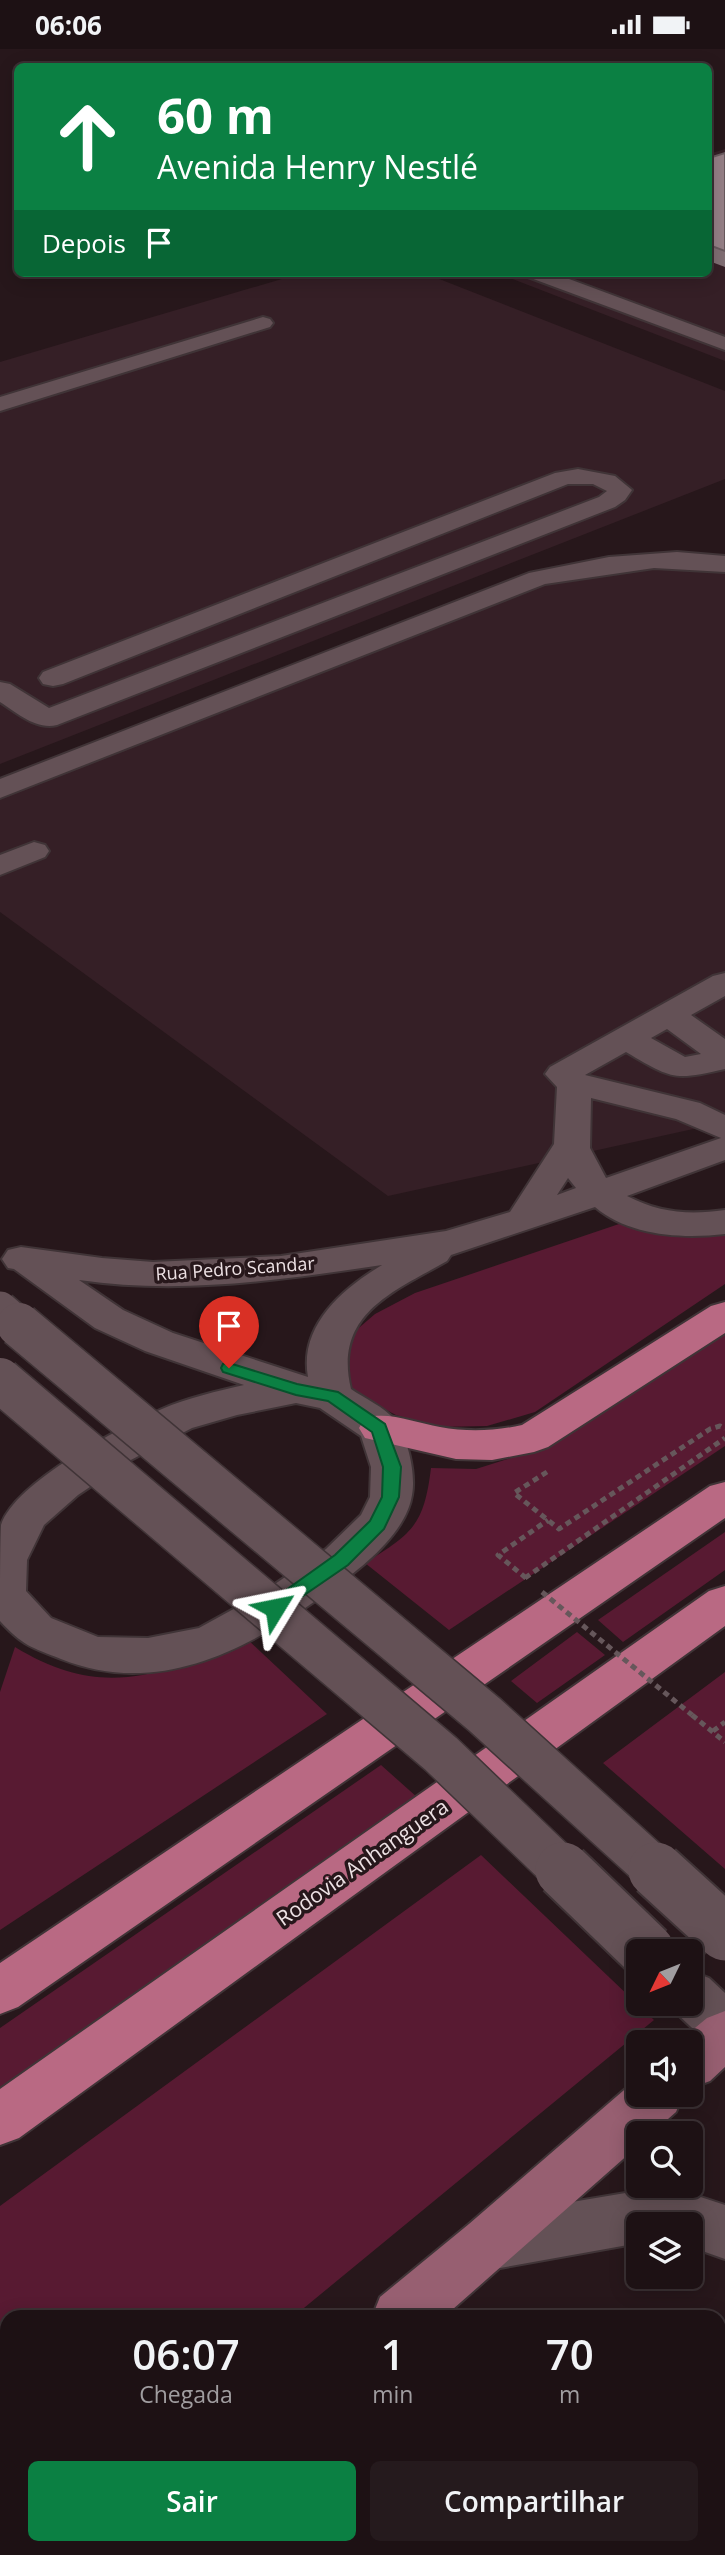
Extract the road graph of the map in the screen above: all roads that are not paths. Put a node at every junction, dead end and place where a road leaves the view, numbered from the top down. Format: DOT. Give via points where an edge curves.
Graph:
graph roads {
  1 [pos="546,277"];
  2 [pos="263,323"];
  3 [pos="725,344"];
  4 [pos="0,404"];
  5 [pos="725,564"];
  6 [pos="53,678"];
  7 [pos="0,690"];
  8 [pos="0,789"];
  9 [pos="34,851"];
  10 [pos="0,866"];
  11 [pos="725,983"];
  12 [pos="668,1014"];
  13 [pos="626,1037"];
  14 [pos="725,1057"];
  15 [pos="575,1084"];
  16 [pos="725,1107"];
  17 [pos="688,1111"];
  18 [pos="725,1128"];
  19 [pos="571,1145"];
  20 [pos="725,1148"];
  21 [pos="598,1194"];
  22 [pos="523,1220"];
  23 [pos="725,1221"];
  24 [pos="449,1243"];
  25 [pos="11,1251"];
  26 [pos="0,1310"];
  27 [pos="725,1315"];
  28 [pos="0,1380"];
  29 [pos="314,1392"];
  30 [pos="379,1428"];
  31 [pos="725,1497"];
  32 [pos="2,1583"];
  33 [pos="725,1603"];
  34 [pos="725,1933"];
  35 [pos="634,1939"];
  36 [pos="0,1991"];
  37 [pos="704,2006"];
  38 [pos="725,2026"];
  39 [pos="725,2035"];
  40 [pos="703,2054"];
  41 [pos="643,2107"];
  42 [pos="0,2120"];
  43 [pos="725,2232"];
  44 [pos="489,2243"];
  45 [pos="408,2310"];
  1 -- 3 [label="street"];
  2 -- 4 [label="street"];
  5 -- 8 [label="street" via="632,559 538,578"];
  6 -- 7 [label="street" via="563,478 597,477 620,490 607,502 47,719"];
  9 -- 10 [label="street"];
  11 -- 12 [label="street"];
  12 -- 13 [label="street"];
  12 -- 14 [label="street"];
  13 -- 14 [label="street" via="683,1068"];
  13 -- 15 [label="street" via="562,1074"];
  15 -- 17 [label="street"];
  15 -- 19 [label="street"];
  16 -- 17 [label="street"];
  17 -- 18 [label="street"];
  19 -- 21 [label="street" via="583,1175"];
  19 -- 22 [label="street"];
  20 -- 21 [label="street, Rua Pedro Scandar"];
  21 -- 22 [label="street, Rua Pedro Scandar"];
  21 -- 23 [label="street" via="636,1216 668,1224 702,1226"];
  22 -- 24 [label="street, Rua Pedro Scandar"];
  24 -- 25 [label="street, Rua Pedro Scandar" via="281,1268 153,1275 102,1272"];
  24 -- 29 [label="street, Rua Pedro Scandar" via="374,1288 338,1318"];
  25 -- 29 [label="street" via="109,1319 159,1342"];
  26 -- 34 [label="street, bridge" via="485,1715"];
  27 -- 30 [label="highway" via="534,1437 500,1446 466,1447"];
  28 -- 35 [label="street, bridge" via="441,1754"];
  29 -- 30 [label="street"];
  29 -- 32 [label="street" via="178,1418 113,1452 63,1484 27,1515"];
  30 -- 32 [label="street" via="392,1467 391,1497 377,1525 341,1560 275,1608 209,1643 148,1656 95,1654 36,1630"];
  31 -- 36 [label="highway"];
  33 -- 42 [label="highway, Rodovia Anhanguera"];
  37 -- 38 [label="street"];
  39 -- 40 [label="main road"];
  41 -- 44 [label="main road"];
  43 -- 44 [label="street" via="667,2212"];
  44 -- 45 [label="main road"];
}
